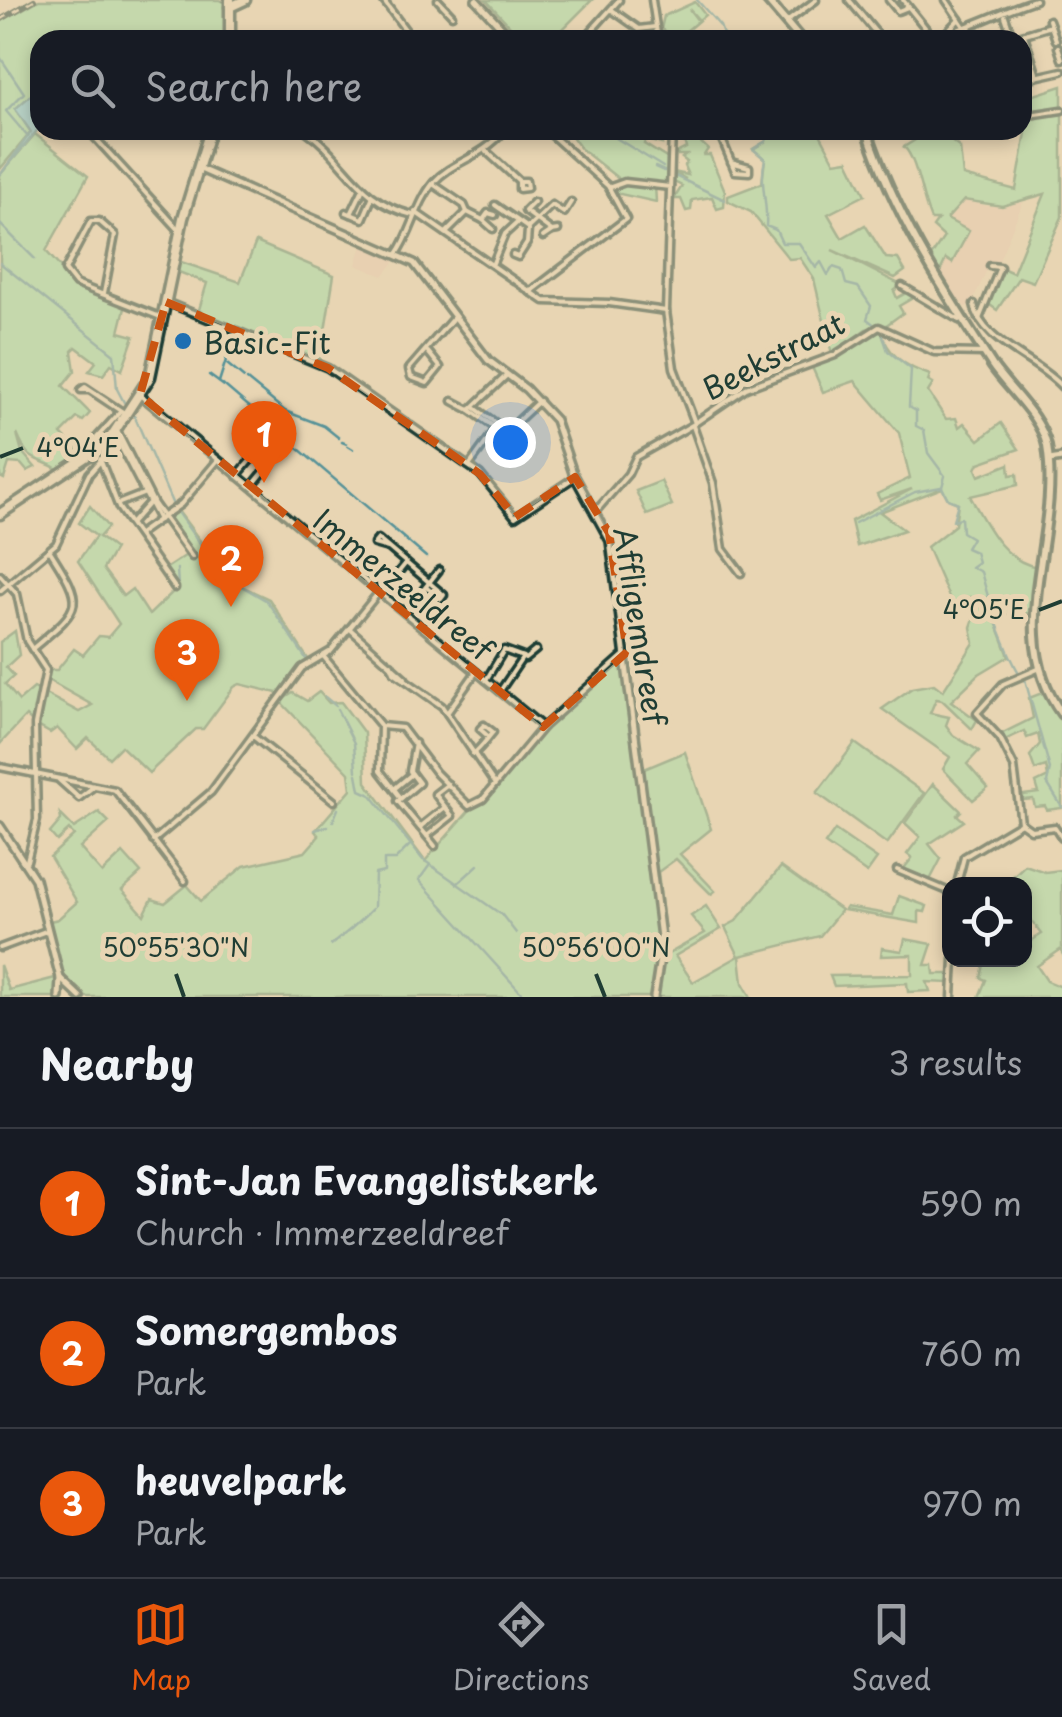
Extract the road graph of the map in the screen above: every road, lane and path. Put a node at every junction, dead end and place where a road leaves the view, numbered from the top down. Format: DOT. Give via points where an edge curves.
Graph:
graph roads {
  1 [pos="245,0"];
  2 [pos="383,0"];
  3 [pos="438,0"];
  4 [pos="476,0"];
  5 [pos="619,0"];
  6 [pos="652,0"];
  7 [pos="767,0"];
  8 [pos="816,0"];
  9 [pos="849,0"];
  10 [pos="890,0"];
  11 [pos="902,0"];
  12 [pos="946,0"];
  13 [pos="1035,0"];
  14 [pos="232,3"];
  15 [pos="908,7"];
  16 [pos="610,9"];
  17 [pos="898,11"];
  18 [pos="452,15"];
  19 [pos="1005,15"];
  20 [pos="890,16"];
  21 [pos="959,20"];
  22 [pos="785,24"];
  23 [pos="655,27"];
  24 [pos="967,28"];
  25 [pos="231,30"];
  26 [pos="406,30"];
  27 [pos="504,30"];
  28 [pos="592,30"];
  29 [pos="656,30"];
  30 [pos="791,30"];
  31 [pos="874,30"];
  32 [pos="928,30"];
  33 [pos="948,30"];
  34 [pos="959,30"];
  35 [pos="1010,30"];
  36 [pos="1032,31"];
  37 [pos="1062,59"];
  38 [pos="1032,64"];
  39 [pos="1062,70"];
  40 [pos="1037,76"];
  41 [pos="1032,77"];
  42 [pos="1062,110"];
  43 [pos="1032,115"];
  44 [pos="97,140"];
  45 [pos="207,140"];
  46 [pos="319,140"];
  47 [pos="496,140"];
  48 [pos="557,140"];
  49 [pos="672,140"];
  50 [pos="722,140"];
  51 [pos="870,140"];
  52 [pos="486,151"];
  53 [pos="731,162"];
  54 [pos="198,168"];
  55 [pos="519,182"];
  56 [pos="433,184"];
  57 [pos="670,186"];
  58 [pos="610,190"];
  59 [pos="362,191"];
  60 [pos="502,194"];
  61 [pos="372,198"];
  62 [pos="534,202"];
  63 [pos="572,202"];
  64 [pos="495,205"];
  65 [pos="467,212"];
  66 [pos="413,215"];
  67 [pos="482,220"];
  68 [pos="538,220"];
  69 [pos="518,222"];
  70 [pos="528,228"];
  71 [pos="180,230"];
  72 [pos="493,230"];
  73 [pos="446,233"];
  74 [pos="543,237"];
  75 [pos="397,254"];
  76 [pos="514,255"];
  77 [pos="493,263"];
  78 [pos="990,266"];
  79 [pos="542,286"];
  80 [pos="902,286"];
  81 [pos="530,292"];
  82 [pos="104,293"];
  83 [pos="544,301"];
  84 [pos="166,302"];
  85 [pos="666,311"];
  86 [pos="959,312"];
  87 [pos="454,317"];
  88 [pos="163,318"];
  89 [pos="978,319"];
  90 [pos="428,352"];
  91 [pos="985,353"];
  92 [pos="506,375"];
  93 [pos="1062,387"];
  94 [pos="88,390"];
  95 [pos="140,395"];
  96 [pos="539,401"];
  97 [pos="453,402"];
  98 [pos="471,409"];
  99 [pos="124,413"];
  100 [pos="694,424"];
  101 [pos="498,432"];
  102 [pos="508,432"];
  103 [pos="119,435"];
  104 [pos="103,450"];
  105 [pos="259,450"];
  106 [pos="83,453"];
  107 [pos="1062,458"];
  108 [pos="100,459"];
  109 [pos="218,460"];
  110 [pos="1050,460"];
  111 [pos="271,463"];
  112 [pos="469,466"];
  113 [pos="237,476"];
  114 [pos="575,478"];
  115 [pos="251,487"];
  116 [pos="145,493"];
  117 [pos="118,504"];
  118 [pos="148,504"];
  119 [pos="596,511"];
  120 [pos="0,514"];
  121 [pos="161,519"];
  122 [pos="132,523"];
  123 [pos="140,533"];
  124 [pos="388,548"];
  125 [pos="50,551"];
  126 [pos="191,556"];
  127 [pos="406,564"];
  128 [pos="439,570"];
  129 [pos="741,573"];
  130 [pos="0,575"];
  131 [pos="8,584"];
  132 [pos="428,585"];
  133 [pos="175,588"];
  134 [pos="0,591"];
  135 [pos="380,593"];
  136 [pos="404,613"];
  137 [pos="350,629"];
  138 [pos="32,650"];
  139 [pos="536,650"];
  140 [pos="627,652"];
  141 [pos="324,657"];
  142 [pos="525,659"];
  143 [pos="1038,669"];
  144 [pos="476,672"];
  145 [pos="486,680"];
  146 [pos="500,691"];
  147 [pos="450,705"];
  148 [pos="442,706"];
  149 [pos="446,714"];
  150 [pos="1062,714"];
  151 [pos="381,726"];
  152 [pos="542,727"];
  153 [pos="253,736"];
  154 [pos="488,737"];
  155 [pos="415,743"];
  156 [pos="473,754"];
  157 [pos="0,767"];
  158 [pos="412,774"];
  159 [pos="36,775"];
  160 [pos="59,780"];
  161 [pos="448,784"];
  162 [pos="494,784"];
  163 [pos="94,786"];
  164 [pos="394,789"];
  165 [pos="401,798"];
  166 [pos="334,802"];
  167 [pos="445,808"];
  168 [pos="1021,824"];
  169 [pos="0,826"];
  170 [pos="420,828"];
  171 [pos="427,836"];
  172 [pos="1062,838"];
  173 [pos="153,841"];
  174 [pos="435,846"];
  175 [pos="27,862"];
  176 [pos="897,870"];
  177 [pos="957,877"];
  178 [pos="185,881"];
  179 [pos="942,889"];
  180 [pos="46,930"];
  181 [pos="0,948"];
  182 [pos="954,967"];
  183 [pos="60,978"];
  184 [pos="58,997"];
  185 [pos="80,997"];
  186 [pos="654,997"];
  187 [pos="952,997"];
  1 -- 14 [label="main road"];
  2 -- 26 [label="street"];
  3 -- 18 [label="street"];
  4 -- 27 [label="street"];
  5 -- 16 [label="street"];
  6 -- 23 [label="street"];
  7 -- 22 [label="main road"];
  8 -- 22 [label="street"];
  9 -- 31 [label="street"];
  10 -- 17 [label="street"];
  11 -- 15 [label="street"];
  12 -- 21 [label="street"];
  13 -- 19 [label="street"];
  14 -- 25 [label="main road"];
  15 -- 17 [label="street"];
  15 -- 32 [label="street"];
  16 -- 23 [label="street" via="639,30"];
  16 -- 28 [label="street"];
  17 -- 20 [label="street"];
  19 -- 24 [label="street"];
  19 -- 35 [label="street"];
  21 -- 24 [label="street"];
  21 -- 33 [label="street"];
  22 -- 30 [label="main road"];
  23 -- 29 [label="street"];
  24 -- 34 [label="street"];
  36 -- 37 [label="street" via="1050,23"];
  38 -- 40 [label="street"];
  39 -- 40 [label="street"];
  40 -- 41 [label="street"];
  42 -- 43 [label="street"];
  44 -- 71 [label="street"];
  45 -- 54 [label="main road"];
  46 -- 59 [label="street"];
  47 -- 52 [label="street"];
  48 -- 58 [label="street"];
  49 -- 57 [label="street"];
  50 -- 53 [label="street"];
  51 -- 86 [label="main road" via="907,228"];
  52 -- 55 [label="street"];
  52 -- 56 [label="street"];
  54 -- 71 [label="main road"];
  54 -- 75 [label="street, Affligemdreef"];
  56 -- 65 [label="street"];
  56 -- 66 [label="street"];
  57 -- 58 [label="street" via="625,182"];
  57 -- 85 [label="street"];
  58 -- 79 [label="street" via="624,224"];
  59 -- 61 [label="street"];
  59 -- 61 [label="street" via="348,213 362,219"];
  60 -- 64 [label="street"];
  61 -- 66 [label="street"];
  62 -- 68 [label="street" via="524,211"];
  63 -- 68 [label="street" via="564,213 552,206"];
  64 -- 67 [label="street"];
  64 -- 69 [label="street"];
  65 -- 67 [label="street"];
  65 -- 73 [label="street"];
  66 -- 73 [label="street"];
  66 -- 75 [label="street"];
  67 -- 72 [label="street"];
  68 -- 70 [label="street"];
  68 -- 74 [label="street" via="555,230"];
  69 -- 70 [label="street"];
  69 -- 77 [label="street"];
  70 -- 76 [label="street" via="527,243"];
  71 -- 84 [label="main road"];
  73 -- 77 [label="street"];
  75 -- 87 [label="street, Affligemdreef" via="422,271"];
  77 -- 81 [label="street"];
  78 -- 89 [label="street" via="1000,267"];
  79 -- 81 [label="street"];
  79 -- 83 [label="street"];
  80 -- 86 [label="street"];
  81 -- 83 [label="street"];
  82 -- 82 [label="street" via="76,284 65,270 91,221 115,235"];
  82 -- 88 [label="street"];
  83 -- 85 [label="street"];
  84 -- 88 [label="main road"];
  84 -- 112 [label="street" via="319,362"];
  85 -- 100 [label="street" via="674,368"];
  86 -- 89 [label="street" via="973,306"];
  86 -- 91 [label="main road"];
  87 -- 90 [label="street"];
  87 -- 92 [label="street, Affligemdreef"];
  88 -- 95 [label="main road"];
  89 -- 93 [label="street"];
  90 -- 90 [label="street" via="408,372 427,383 440,367"];
  91 -- 100 [label="street, Beekstraat" via="934,352 878,327 835,354 746,388"];
  91 -- 110 [label="main road" via="1041,430"];
  92 -- 96 [label="street, Affligemdreef"];
  92 -- 98 [label="street"];
  94 -- 99 [label="street"];
  95 -- 99 [label="main road"];
  95 -- 109 [label="street, Immerzeeldreef"];
  96 -- 102 [label="street"];
  96 -- 114 [label="street, Affligemdreef" via="559,428"];
  97 -- 98 [label="street"];
  98 -- 101 [label="street"];
  98 -- 102 [label="street"];
  99 -- 103 [label="main road"];
  99 -- 106 [label="street"];
  100 -- 119 [label="street, Beekstraat" via="636,457"];
  100 -- 129 [label="street" via="713,483 723,550"];
  101 -- 102 [label="street"];
  101 -- 112 [label="street"];
  103 -- 104 [label="main road"];
  103 -- 116 [label="street"];
  104 -- 108 [label="street"];
  104 -- 120 [label="main road"];
  105 -- 113 [label="street"];
  107 -- 110 [label="street"];
  108 -- 117 [label="street"];
  108 -- 125 [label="street"];
  109 -- 113 [label="street, Immerzeeldreef"];
  109 -- 121 [label="street"];
  110 -- 143 [label="main road" via="1036,608"];
  111 -- 115 [label="street"];
  112 -- 114 [label="street" via="515,517"];
  113 -- 115 [label="street, Immerzeeldreef"];
  114 -- 119 [label="street, Affligemdreef"];
  115 -- 135 [label="street, Immerzeeldreef"];
  116 -- 117 [label="street"];
  116 -- 118 [label="street"];
  116 -- 121 [label="street"];
  117 -- 122 [label="street"];
  118 -- 121 [label="street"];
  118 -- 122 [label="street"];
  119 -- 140 [label="street, Affligemdreef" via="610,541"];
  121 -- 123 [label="street"];
  121 -- 126 [label="street"];
  122 -- 123 [label="street"];
  123 -- 133 [label="street"];
  124 -- 127 [label="street"];
  125 -- 131 [label="street"];
  125 -- 138 [label="street" via="77,604"];
  127 -- 132 [label="street"];
  127 -- 135 [label="street"];
  128 -- 132 [label="street"];
  130 -- 131 [label="street"];
  131 -- 134 [label="street"];
  131 -- 138 [label="street" via="20,601"];
  132 -- 136 [label="street"];
  135 -- 136 [label="street, Immerzeeldreef"];
  135 -- 137 [label="street"];
  136 -- 144 [label="street, Immerzeeldreef"];
  137 -- 141 [label="street"];
  137 -- 148 [label="street"];
  138 -- 159 [label="street" via="46,674 35,725"];
  139 -- 142 [label="street"];
  140 -- 152 [label="street"];
  140 -- 186 [label="street, Affligemdreef" via="662,945"];
  141 -- 151 [label="street"];
  141 -- 153 [label="street" via="302,668"];
  142 -- 145 [label="street" via="504,650"];
  142 -- 146 [label="street"];
  143 -- 150 [label="main road"];
  143 -- 168 [label="street" via="1003,684 978,712 1014,766"];
  144 -- 145 [label="street, Immerzeeldreef"];
  144 -- 147 [label="street"];
  145 -- 146 [label="street, Immerzeeldreef"];
  146 -- 152 [label="street, Immerzeeldreef"];
  147 -- 148 [label="street"];
  147 -- 149 [label="street"];
  148 -- 149 [label="street"];
  149 -- 156 [label="street"];
  151 -- 155 [label="street" via="402,728"];
  151 -- 164 [label="street" via="380,771"];
  152 -- 162 [label="street"];
  153 -- 166 [label="street"];
  153 -- 173 [label="street" via="211,792"];
  154 -- 156 [label="street"];
  155 -- 158 [label="street"];
  155 -- 161 [label="street"];
  156 -- 162 [label="street"];
  157 -- 159 [label="street"];
  158 -- 164 [label="street"];
  158 -- 165 [label="street" via="419,783"];
  159 -- 160 [label="street"];
  159 -- 175 [label="street" via="37,820"];
  160 -- 163 [label="street"];
  160 -- 163 [label="street" via="81,798"];
  161 -- 162 [label="street" via="465,805 483,799"];
  161 -- 167 [label="street" via="435,794"];
  163 -- 173 [label="street" via="120,794"];
  164 -- 165 [label="street"];
  165 -- 170 [label="street"];
  167 -- 170 [label="street"];
  167 -- 171 [label="street" via="452,816"];
  168 -- 172 [label="street" via="1055,828"];
  168 -- 177 [label="street" via="964,857"];
  169 -- 175 [label="street"];
  170 -- 171 [label="street"];
  171 -- 174 [label="street"];
  173 -- 178 [label="street"];
  175 -- 180 [label="street"];
  176 -- 179 [label="street"];
  180 -- 181 [label="street"];
  180 -- 183 [label="street"];
  182 -- 187 [label="street"];
  183 -- 184 [label="street"];
  183 -- 185 [label="street"];
}
